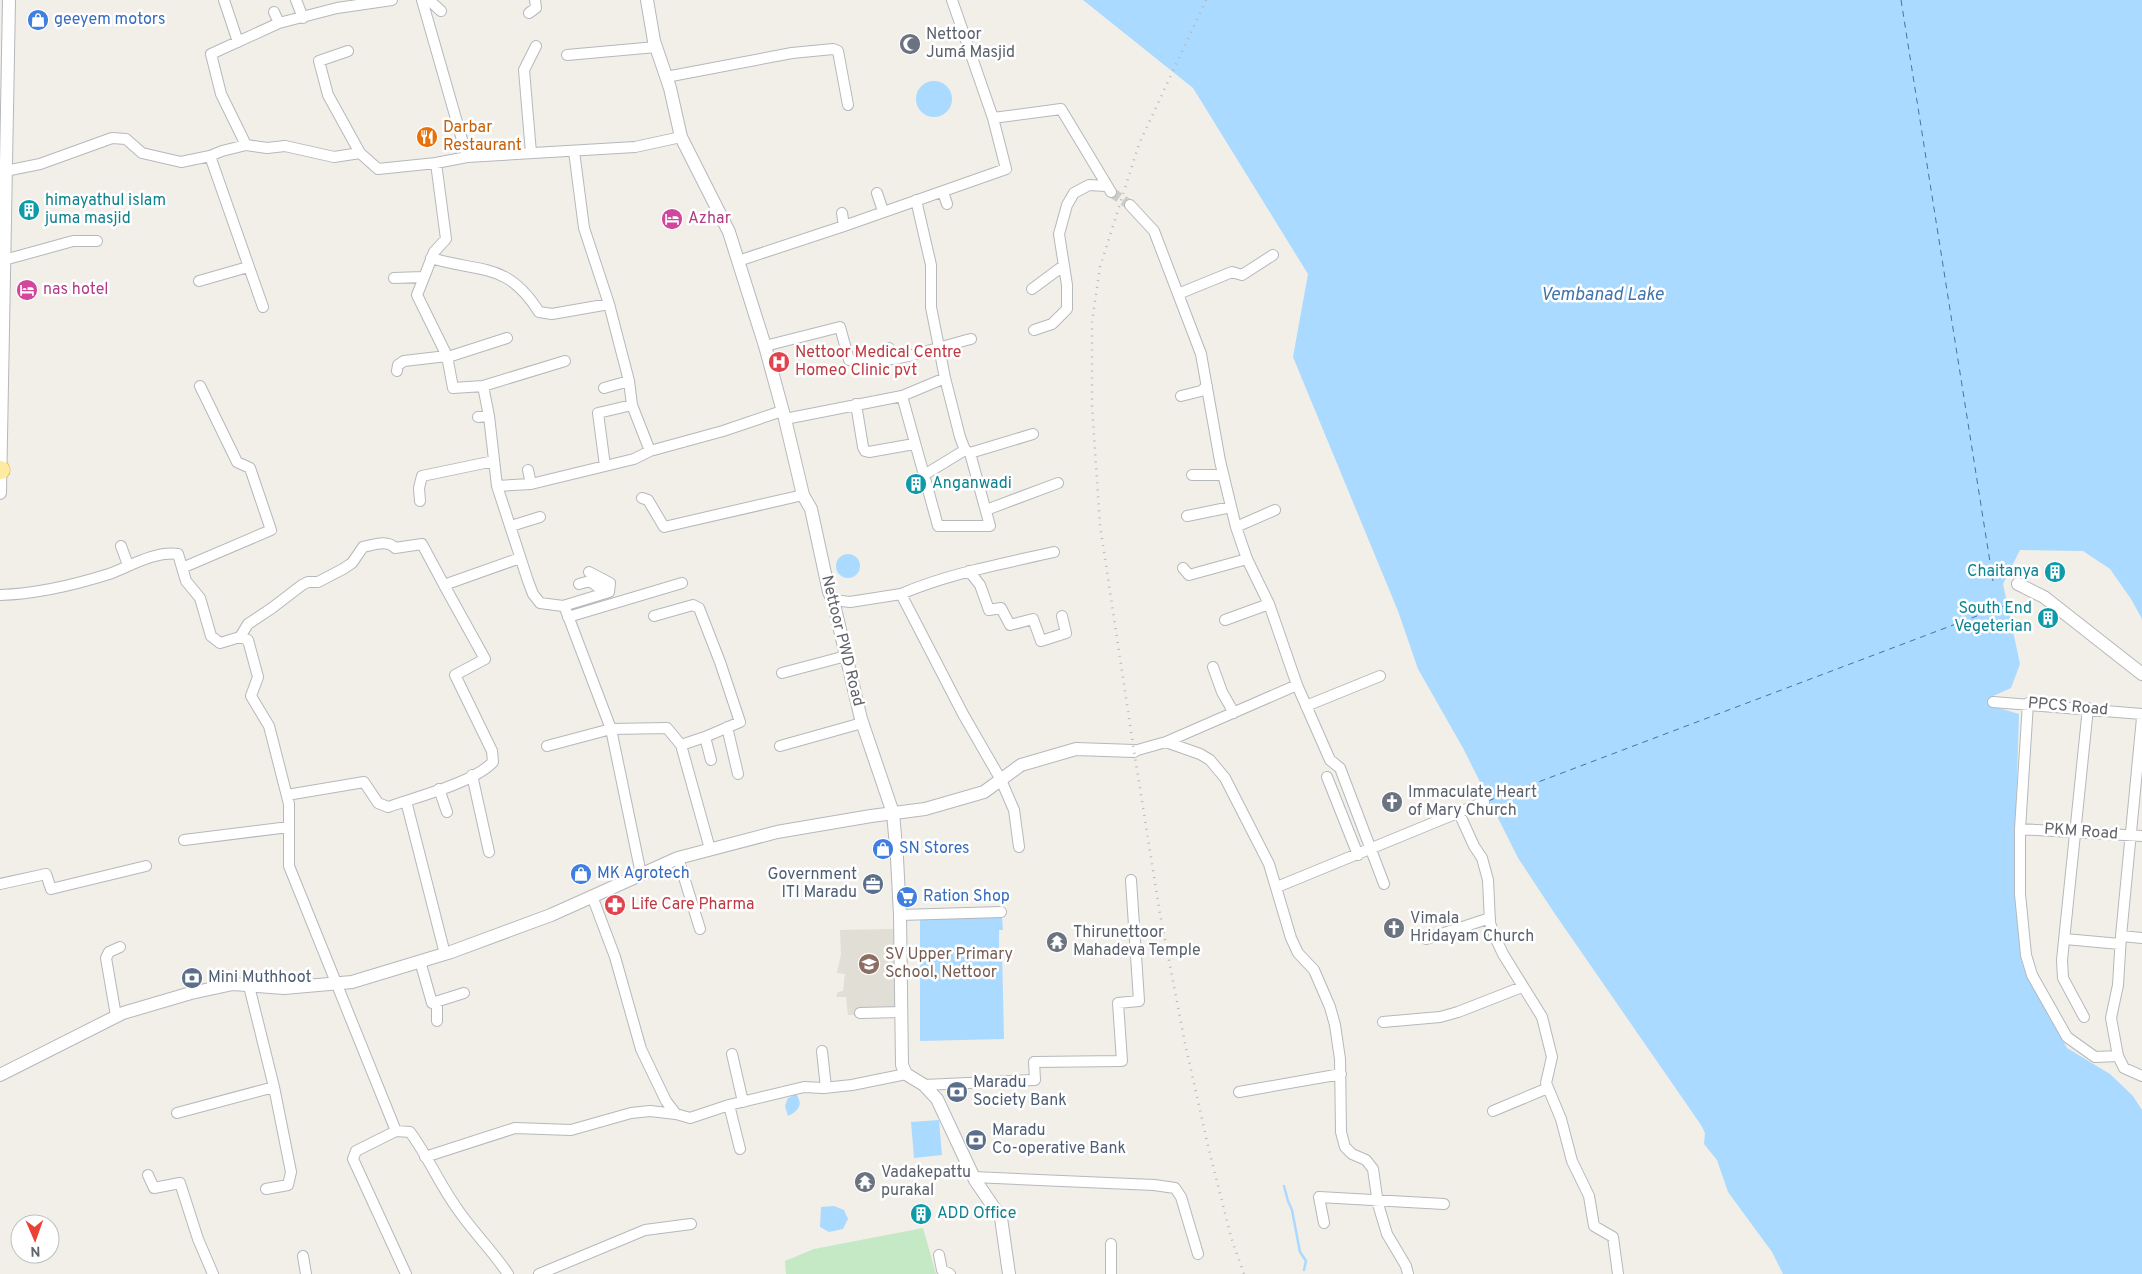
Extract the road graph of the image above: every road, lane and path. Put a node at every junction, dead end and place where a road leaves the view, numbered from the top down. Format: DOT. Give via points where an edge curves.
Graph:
graph roads {
  1 [pos="9,0"];
  2 [pos="224,0"];
  3 [pos="296,0"];
  4 [pos="392,0"];
  5 [pos="422,0"];
  6 [pos="428,0"];
  7 [pos="535,0"];
  8 [pos="647,0"];
  9 [pos="952,0"];
  10 [pos="441,11"];
  11 [pos="274,12"];
  12 [pos="530,13"];
  13 [pos="303,18"];
  14 [pos="280,23"];
  15 [pos="238,42"];
  16 [pos="536,46"];
  17 [pos="656,47"];
  18 [pos="348,51"];
  19 [pos="566,55"];
  20 [pos="666,77"];
  21 [pos="848,105"];
  22 [pos="993,118"];
  23 [pos="681,137"];
  24 [pos="246,145"];
  25 [pos="574,150"];
  26 [pos="360,153"];
  27 [pos="531,153"];
  28 [pos="210,156"];
  29 [pos="467,157"];
  30 [pos="436,163"];
  31 [pos="3,172"];
  32 [pos="943,192"];
  33 [pos="877,194"];
  34 [pos="916,200"];
  35 [pos="947,204"];
  36 [pos="1130,204"];
  37 [pos="883,211"];
  38 [pos="842,213"];
  39 [pos="844,226"];
  40 [pos="97,241"];
  41 [pos="1272,255"];
  42 [pos="431,258"];
  43 [pos="4,260"];
  44 [pos="738,261"];
  45 [pos="1063,266"];
  46 [pos="248,267"];
  47 [pos="423,277"];
  48 [pos="394,278"];
  49 [pos="199,281"];
  50 [pos="1032,289"];
  51 [pos="1178,294"];
  52 [pos="609,304"];
  53 [pos="263,307"];
  54 [pos="1034,330"];
  55 [pos="507,338"];
  56 [pos="971,339"];
  57 [pos="765,346"];
  58 [pos="938,347"];
  59 [pos="888,348"];
  60 [pos="448,357"];
  61 [pos="889,360"];
  62 [pos="565,361"];
  63 [pos="397,371"];
  64 [pos="945,378"];
  65 [pos="629,381"];
  66 [pos="200,386"];
  67 [pos="484,386"];
  68 [pos="1207,386"];
  69 [pos="604,388"];
  70 [pos="902,396"];
  71 [pos="1181,396"];
  72 [pos="856,404"];
  73 [pos="632,405"];
  74 [pos="784,415"];
  75 [pos="489,416"];
  76 [pos="478,418"];
  77 [pos="1033,434"];
  78 [pos="914,444"];
  79 [pos="650,451"];
  80 [pos="968,452"];
  81 [pos="494,461"];
  82 [pos="605,466"];
  83 [pos="0,470"];
  84 [pos="528,470"];
  85 [pos="1192,475"];
  86 [pos="1224,475"];
  87 [pos="924,476"];
  88 [pos="1058,483"];
  89 [pos="531,484"];
  90 [pos="497,486"];
  91 [pos="0,493"];
  92 [pos="803,495"];
  93 [pos="642,498"];
  94 [pos="420,501"];
  95 [pos="1231,508"];
  96 [pos="986,510"];
  97 [pos="1275,510"];
  98 [pos="540,516"];
  99 [pos="1186,516"];
  100 [pos="510,526"];
  101 [pos="1236,527"];
  102 [pos="121,546"];
  103 [pos="1054,552"];
  104 [pos="520,558"];
  105 [pos="1247,560"];
  106 [pos="128,566"];
  107 [pos="182,568"];
  108 [pos="1183,568"];
  109 [pos="969,571"];
  110 [pos="589,572"];
  111 [pos="682,583"];
  112 [pos="579,584"];
  113 [pos="2018,584"];
  114 [pos="444,585"];
  115 [pos="606,593"];
  116 [pos="901,594"];
  117 [pos="0,595"];
  118 [pos="833,600"];
  119 [pos="1269,604"];
  120 [pos="563,606"];
  121 [pos="654,616"];
  122 [pos="1062,616"];
  123 [pos="568,617"];
  124 [pos="1225,620"];
  125 [pos="240,637"];
  126 [pos="846,656"];
  127 [pos="1213,667"];
  128 [pos="782,673"];
  129 [pos="2142,674"];
  130 [pos="1380,676"];
  131 [pos="1297,685"];
  132 [pos="1994,702"];
  133 [pos="2028,703"];
  134 [pos="1306,706"];
  135 [pos="2088,708"];
  136 [pos="1234,713"];
  137 [pos="2142,714"];
  138 [pos="2142,718"];
  139 [pos="862,723"];
  140 [pos="727,727"];
  141 [pos="611,729"];
  142 [pos="705,738"];
  143 [pos="1166,742"];
  144 [pos="681,745"];
  145 [pos="547,746"];
  146 [pos="780,746"];
  147 [pos="1134,751"];
  148 [pos="711,760"];
  149 [pos="738,774"];
  150 [pos="472,775"];
  151 [pos="1327,777"];
  152 [pos="1001,780"];
  153 [pos="439,789"];
  154 [pos="287,795"];
  155 [pos="406,801"];
  156 [pos="1484,802"];
  157 [pos="447,812"];
  158 [pos="893,813"];
  159 [pos="1458,813"];
  160 [pos="289,826"];
  161 [pos="2020,829"];
  162 [pos="2076,832"];
  163 [pos="2131,835"];
  164 [pos="2142,836"];
  165 [pos="184,840"];
  166 [pos="1019,847"];
  167 [pos="710,849"];
  168 [pos="1371,850"];
  169 [pos="489,852"];
  170 [pos="1358,855"];
  171 [pos="678,858"];
  172 [pos="146,866"];
  173 [pos="641,874"];
  174 [pos="1131,880"];
  175 [pos="0,884"];
  176 [pos="1384,884"];
  177 [pos="1277,887"];
  178 [pos="592,896"];
  179 [pos="1001,912"];
  180 [pos="900,915"];
  181 [pos="1490,918"];
  182 [pos="700,929"];
  183 [pos="2142,938"];
  184 [pos="1426,939"];
  185 [pos="2065,939"];
  186 [pos="2120,940"];
  187 [pos="120,946"];
  188 [pos="444,954"];
  189 [pos="420,961"];
  190 [pos="337,983"];
  191 [pos="249,986"];
  192 [pos="1522,987"];
  193 [pos="464,993"];
  194 [pos="437,1002"];
  195 [pos="901,1012"];
  196 [pos="860,1013"];
  197 [pos="116,1016"];
  198 [pos="2084,1017"];
  199 [pos="437,1020"];
  200 [pos="1383,1022"];
  201 [pos="822,1051"];
  202 [pos="732,1054"];
  203 [pos="2118,1056"];
  204 [pos="906,1074"];
  205 [pos="1341,1074"];
  206 [pos="0,1075"];
  207 [pos="2142,1076"];
  208 [pos="924,1085"];
  209 [pos="274,1087"];
  210 [pos="826,1088"];
  211 [pos="1548,1088"];
  212 [pos="1239,1092"];
  213 [pos="743,1102"];
  214 [pos="729,1105"];
  215 [pos="1493,1111"];
  216 [pos="177,1113"];
  217 [pos="676,1114"];
  218 [pos="396,1131"];
  219 [pos="740,1149"];
  220 [pos="425,1157"];
  221 [pos="148,1175"];
  222 [pos="973,1177"];
  223 [pos="266,1189"];
  224 [pos="1377,1201"];
  225 [pos="1444,1204"];
  226 [pos="1324,1223"];
  227 [pos="691,1224"];
  228 [pos="1111,1244"];
  229 [pos="1198,1254"];
  230 [pos="938,1255"];
  231 [pos="303,1256"];
  232 [pos="213,1274"];
  233 [pos="306,1274"];
  234 [pos="406,1274"];
  235 [pos="508,1274"];
  236 [pos="539,1274"];
  237 [pos="950,1274"];
  238 [pos="1009,1274"];
  239 [pos="1110,1274"];
  240 [pos="1408,1274"];
  241 [pos="1618,1274"];
  1 -- 31 [label="street"];
  2 -- 15 [label="street"];
  3 -- 13 [label="street"];
  4 -- 13 [label="street" via="337,8"];
  5 -- 29 [label="street"];
  6 -- 10 [label="street"];
  7 -- 12 [label="street" via="536,8"];
  8 -- 17 [label="street, Nettoor PWD Road"];
  9 -- 22 [label="street"];
  11 -- 14 [label="street"];
  13 -- 14 [label="street"];
  14 -- 15 [label="street"];
  15 -- 24 [label="street" via="212,54 221,94"];
  16 -- 27 [label="street" via="524,70"];
  17 -- 19 [label="street"];
  17 -- 20 [label="street, Nettoor PWD Road"];
  18 -- 26 [label="street" via="319,61 328,95"];
  20 -- 21 [label="street" via="792,53 833,49 838,51"];
  20 -- 23 [label="street, Nettoor PWD Road"];
  22 -- 32 [label="street" via="1006,169"];
  22 -- 45 [label="street" via="1061,109 1109,189 1089,185 1074,193 1059,234"];
  23 -- 25 [label="street" via="635,146"];
  23 -- 44 [label="street, Nettoor PWD Road" via="729,232"];
  24 -- 26 [label="street" via="285,146 334,157"];
  24 -- 28 [label="street"];
  25 -- 27 [label="street"];
  25 -- 52 [label="street" via="584,228"];
  26 -- 30 [label="street" via="378,169"];
  27 -- 29 [label="street"];
  28 -- 31 [label="street" via="181,162 142,153 126,139 112,138 40,164"];
  28 -- 46 [label="street"];
  29 -- 30 [label="street"];
  30 -- 42 [label="street" via="446,239"];
  31 -- 43 [label="street"];
  32 -- 34 [label="street"];
  32 -- 35 [label="street"];
  33 -- 37 [label="street"];
  34 -- 37 [label="street"];
  34 -- 58 [label="street" via="931,265 931,307"];
  36 -- 51 [label="street" via="1154,231"];
  37 -- 39 [label="street"];
  38 -- 39 [label="street"];
  39 -- 44 [label="street"];
  40 -- 43 [label="street" via="73,241"];
  41 -- 51 [label="street" via="1242,275 1232,272"];
  42 -- 47 [label="street"];
  42 -- 52 [label="street" via="502,274 513,281 539,312 552,314"];
  43 -- 83 [label="street"];
  44 -- 57 [label="street, Nettoor PWD Road"];
  45 -- 50 [label="street"];
  45 -- 54 [label="street" via="1067,309 1052,324"];
  46 -- 49 [label="street"];
  46 -- 53 [label="street"];
  47 -- 48 [label="street"];
  47 -- 60 [label="street" via="417,295"];
  51 -- 68 [label="street" via="1201,354"];
  52 -- 65 [label="street"];
  55 -- 60 [label="street"];
  56 -- 58 [label="street"];
  57 -- 61 [label="street" via="840,327 849,360"];
  57 -- 74 [label="street, Nettoor PWD Road"];
  58 -- 61 [label="street"];
  58 -- 64 [label="street"];
  59 -- 61 [label="street"];
  60 -- 63 [label="street" via="404,361 398,365"];
  60 -- 67 [label="street" via="453,388"];
  62 -- 67 [label="street"];
  64 -- 70 [label="street"];
  64 -- 80 [label="street"];
  65 -- 69 [label="street"];
  65 -- 73 [label="street"];
  66 -- 107 [label="street" via="237,462 250,468 271,530"];
  67 -- 75 [label="street"];
  68 -- 71 [label="street" via="1201,391"];
  68 -- 86 [label="street"];
  70 -- 72 [label="street"];
  70 -- 78 [label="street"];
  72 -- 74 [label="street"];
  72 -- 78 [label="street" via="865,451"];
  73 -- 79 [label="street"];
  73 -- 82 [label="street" via="598,413"];
  74 -- 79 [label="street"];
  74 -- 92 [label="street, Nettoor PWD Road"];
  75 -- 76 [label="street"];
  75 -- 81 [label="street"];
  77 -- 80 [label="street"];
  78 -- 87 [label="street"];
  79 -- 82 [label="street" via="634,460"];
  80 -- 87 [label="street"];
  80 -- 96 [label="street"];
  81 -- 90 [label="street"];
  81 -- 94 [label="street" via="422,476"];
  82 -- 89 [label="street"];
  83 -- 91 [label="street"];
  84 -- 89 [label="street"];
  85 -- 86 [label="street"];
  86 -- 95 [label="street"];
  87 -- 96 [label="street" via="938,526 990,526"];
  88 -- 96 [label="street"];
  89 -- 90 [label="street"];
  90 -- 100 [label="street"];
  92 -- 93 [label="street" via="664,527 648,500"];
  92 -- 118 [label="street, Nettoor PWD Road" via="811,509"];
  95 -- 99 [label="street"];
  95 -- 101 [label="street"];
  97 -- 101 [label="street"];
  98 -- 100 [label="street"];
  100 -- 104 [label="street"];
  101 -- 105 [label="street"];
  102 -- 106 [label="street"];
  103 -- 109 [label="street"];
  104 -- 114 [label="street"];
  104 -- 120 [label="street" via="536,599 544,604"];
  105 -- 108 [label="street" via="1189,575"];
  105 -- 119 [label="street"];
  106 -- 107 [label="street" via="167,553 178,554"];
  106 -- 117 [label="street" via="24,594"];
  107 -- 125 [label="street" via="186,580 200,598 211,636 220,643"];
  109 -- 116 [label="street"];
  109 -- 122 [label="street" via="980,584 989,610 1001,608 1010,626 1033,619 1041,641 1066,634"];
  110 -- 115 [label="street" via="610,584 610,592"];
  111 -- 123 [label="street"];
  112 -- 115 [label="street" via="590,581"];
  113 -- 129 [label="street" via="2044,597"];
  114 -- 125 [label="street" via="422,544 395,548 382,543 363,547 348,566 318,582 302,585 248,624"];
  114 -- 150 [label="street" via="485,659 455,676 492,751 493,762"];
  115 -- 120 [label="street"];
  116 -- 118 [label="street" via="850,602"];
  116 -- 152 [label="street"];
  118 -- 126 [label="street, Nettoor PWD Road"];
  119 -- 124 [label="street"];
  119 -- 131 [label="street"];
  120 -- 123 [label="street"];
  121 -- 140 [label="street" via="693,605 699,608 740,722"];
  123 -- 141 [label="street"];
  125 -- 154 [label="street" via="248,640 258,677 251,696 269,726"];
  126 -- 128 [label="street"];
  126 -- 139 [label="street, Nettoor PWD Road"];
  127 -- 136 [label="street"];
  130 -- 134 [label="street"];
  131 -- 134 [label="street"];
  131 -- 136 [label="street"];
  132 -- 133 [label="street, PPCS Road"];
  133 -- 135 [label="street, PPCS Road"];
  133 -- 161 [label="street"];
  134 -- 168 [label="street" via="1330,760 1340,768"];
  135 -- 137 [label="street, PPCS Road"];
  135 -- 162 [label="street"];
  136 -- 143 [label="street"];
  138 -- 163 [label="street"];
  139 -- 146 [label="street"];
  139 -- 158 [label="street, Nettoor PWD Road"];
  140 -- 142 [label="street"];
  140 -- 149 [label="street"];
  141 -- 144 [label="street" via="667,728"];
  141 -- 145 [label="street"];
  141 -- 173 [label="street"];
  142 -- 144 [label="street"];
  142 -- 148 [label="street"];
  143 -- 147 [label="street"];
  143 -- 177 [label="street" via="1210,760 1225,778 1258,840"];
  144 -- 167 [label="street"];
  147 -- 152 [label="street" via="1076,749 1022,765"];
  150 -- 153 [label="street"];
  150 -- 169 [label="street"];
  151 -- 170 [label="street"];
  152 -- 158 [label="street" via="984,792 925,809"];
  152 -- 166 [label="street" via="1014,810"];
  153 -- 155 [label="street"];
  153 -- 157 [label="street"];
  154 -- 155 [label="street" via="364,782 378,803 388,807"];
  154 -- 160 [label="street"];
  155 -- 188 [label="street"];
  156 -- 159 [label="street"];
  158 -- 167 [label="street" via="777,832"];
  158 -- 180 [label="street, Nettoor PWD Road"];
  159 -- 168 [label="street"];
  159 -- 181 [label="street" via="1482,858 1488,880"];
  160 -- 165 [label="street"];
  160 -- 190 [label="street" via="290,866"];
  161 -- 162 [label="street, PKM Road"];
  161 -- 203 [label="street" via="2020,894 2026,955 2032,975 2067,1038 2095,1057"];
  162 -- 163 [label="street, PKM Road"];
  162 -- 185 [label="street"];
  163 -- 164 [label="street, PKM Road"];
  163 -- 186 [label="street"];
  167 -- 171 [label="street"];
  168 -- 170 [label="street"];
  168 -- 176 [label="street"];
  170 -- 177 [label="street"];
  171 -- 173 [label="street"];
  171 -- 182 [label="street"];
  172 -- 175 [label="street" via="51,889 46,874"];
  173 -- 178 [label="street"];
  174 -- 208 [label="street" via="1139,1001 1118,1003 1122,1061 1034,1062 1035,1080"];
  177 -- 205 [label="street" via="1291,938 1298,953 1314,970 1330,1007"];
  178 -- 188 [label="street" via="551,916"];
  178 -- 217 [label="street" via="615,957 641,1050 666,1101"];
  179 -- 180 [label="street"];
  180 -- 195 [label="street, Nettoor PWD Road"];
  181 -- 184 [label="street"];
  181 -- 192 [label="street" via="1503,954"];
  183 -- 186 [label="street"];
  185 -- 186 [label="street"];
  185 -- 198 [label="street" via="2063,978"];
  186 -- 203 [label="street" via="2118,985 2111,1018"];
  187 -- 197 [label="street" via="109,952 106,958"];
  188 -- 189 [label="street"];
  189 -- 190 [label="street" via="352,982"];
  189 -- 194 [label="street" via="432,1003"];
  190 -- 191 [label="street" via="284,988"];
  190 -- 218 [label="street"];
  191 -- 197 [label="street" via="233,984 191,993"];
  191 -- 209 [label="street"];
  192 -- 200 [label="street" via="1440,1017"];
  192 -- 211 [label="street" via="1542,1017 1546,1030 1552,1057 1546,1082"];
  193 -- 194 [label="street"];
  194 -- 199 [label="street"];
  195 -- 196 [label="street"];
  195 -- 204 [label="street, Nettoor PWD Road" via="902,1065"];
  197 -- 206 [label="street"];
  201 -- 210 [label="street"];
  202 -- 213 [label="street"];
  203 -- 207 [label="street" via="2124,1068"];
  204 -- 208 [label="street"];
  204 -- 210 [label="street"];
  205 -- 212 [label="street"];
  205 -- 224 [label="street" via="1344,1147 1366,1160 1373,1169"];
  208 -- 222 [label="street" via="937,1099"];
  209 -- 216 [label="street"];
  209 -- 223 [label="street" via="291,1172 288,1185"];
  210 -- 213 [label="street" via="804,1087"];
  211 -- 215 [label="street"];
  211 -- 241 [label="street" via="1561,1119 1572,1161 1589,1196 1594,1226 1613,1236"];
  213 -- 214 [label="street"];
  214 -- 217 [label="street" via="690,1118"];
  214 -- 219 [label="street"];
  217 -- 220 [label="street" via="631,1113 571,1130 515,1128"];
  218 -- 220 [label="street" via="410,1132"];
  218 -- 234 [label="street" via="356,1151 353,1159"];
  220 -- 235 [label="street" via="470,1229"];
  221 -- 232 [label="street" via="154,1188 180,1183"];
  222 -- 229 [label="street" via="1154,1184 1175,1188 1182,1197"];
  222 -- 238 [label="street" via="1001,1218"];
  224 -- 225 [label="street"];
  224 -- 226 [label="street" via="1319,1197"];
  224 -- 240 [label="street" via="1387,1234"];
  227 -- 236 [label="street" via="645,1230"];
  228 -- 239 [label="street"];
  230 -- 237 [label="street" via="942,1270"];
  231 -- 233 [label="street"];
}
